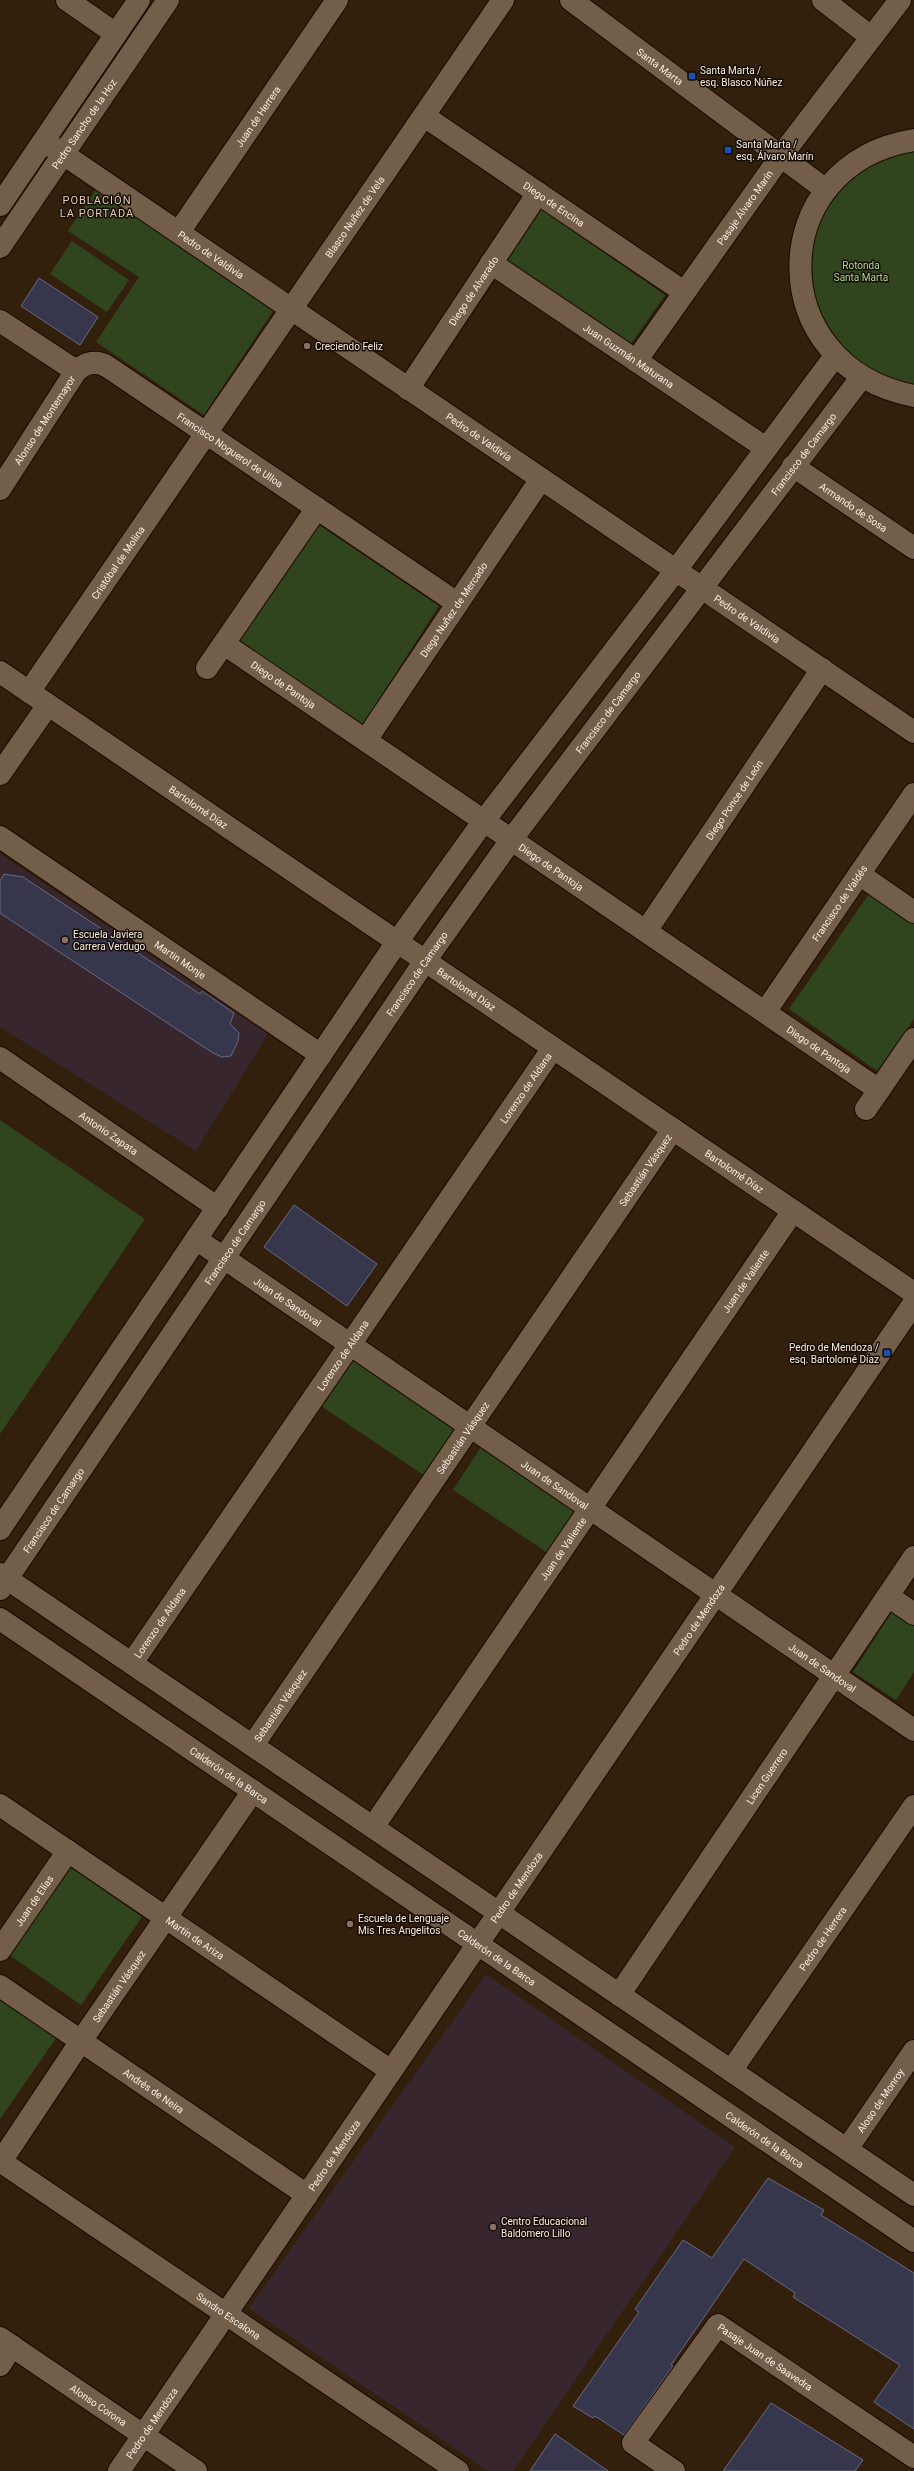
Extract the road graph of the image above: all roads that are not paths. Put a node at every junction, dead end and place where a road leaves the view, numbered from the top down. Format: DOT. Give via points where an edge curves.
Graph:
graph roads {
  1 [pos="67,0"];
  2 [pos="139,0"];
  3 [pos="168,0"];
  4 [pos="338,0"];
  5 [pos="503,0"];
  6 [pos="571,0"];
  7 [pos="823,0"];
  8 [pos="900,0"];
  9 [pos="116,34"];
  10 [pos="871,37"];
  11 [pos="424,116"];
  12 [pos="914,140"];
  13 [pos="44,141"];
  14 [pos="63,154"];
  15 [pos="780,156"];
  16 [pos="826,190"];
  17 [pos="538,193"];
  18 [pos="0,205"];
  19 [pos="179,232"];
  20 [pos="0,247"];
  21 [pos="491,263"];
  22 [pos="684,292"];
  23 [pos="291,309"];
  24 [pos="0,321"];
  25 [pos="835,356"];
  26 [pos="636,361"];
  27 [pos="76,371"];
  28 [pos="861,378"];
  29 [pos="408,388"];
  30 [pos="914,396"];
  31 [pos="206,433"];
  32 [pos="766,448"];
  33 [pos="793,466"];
  34 [pos="541,479"];
  35 [pos="0,489"];
  36 [pos="317,508"];
  37 [pos="914,548"];
  38 [pos="676,570"];
  39 [pos="701,587"];
  40 [pos="457,603"];
  41 [pos="224,644"];
  42 [pos="207,668"];
  43 [pos="822,669"];
  44 [pos="0,672"];
  45 [pos="29,692"];
  46 [pos="48,705"];
  47 [pos="914,732"];
  48 [pos="366,740"];
  49 [pos="0,774"];
  50 [pos="914,794"];
  51 [pos="483,822"];
  52 [pos="0,838"];
  53 [pos="511,840"];
  54 [pos="859,874"];
  55 [pos="914,912"];
  56 [pos="646,931"];
  57 [pos="398,942"];
  58 [pos="425,961"];
  59 [pos="764,1012"];
  60 [pos="914,1040"];
  61 [pos="553,1048"];
  62 [pos="321,1055"];
  63 [pos="0,1058"];
  64 [pos="879,1090"];
  65 [pos="866,1109"];
  66 [pos="672,1129"];
  67 [pos="218,1208"];
  68 [pos="793,1211"];
  69 [pos="196,1239"];
  70 [pos="224,1258"];
  71 [pos="914,1293"];
  72 [pos="914,1303"];
  73 [pos="350,1344"];
  74 [pos="470,1426"];
  75 [pos="590,1509"];
  76 [pos="0,1529"];
  77 [pos="914,1557"];
  78 [pos="2,1580"];
  79 [pos="716,1594"];
  80 [pos="888,1596"];
  81 [pos="914,1614"];
  82 [pos="0,1619"];
  83 [pos="132,1663"];
  84 [pos="834,1675"];
  85 [pos="914,1730"];
  86 [pos="253,1745"];
  87 [pos="253,1791"];
  88 [pos="0,1805"];
  89 [pos="914,1806"];
  90 [pos="373,1827"];
  91 [pos="68,1851"];
  92 [pos="499,1913"];
  93 [pos="167,1918"];
  94 [pos="478,1944"];
  95 [pos="0,1950"];
  96 [pos="0,1986"];
  97 [pos="619,1995"];
  98 [pos="81,2041"];
  99 [pos="914,2051"];
  100 [pos="391,2071"];
  101 [pos="731,2071"];
  102 [pos="847,2150"];
  103 [pos="0,2162"];
  104 [pos="307,2195"];
  105 [pos="914,2195"];
  106 [pos="914,2241"];
  107 [pos="226,2314"];
  108 [pos="6,2342"];
  109 [pos="0,2365"];
  110 [pos="143,2435"];
  111 [pos="914,2457"];
  112 [pos="119,2471"];
  113 [pos="196,2471"];
  114 [pos="458,2471"];
  115 [pos="674,2471"];
  1 -- 9 [label="street"];
  2 -- 9 [label="street"];
  3 -- 14 [label="street, Pedro Sancho de la Hoz"];
  4 -- 19 [label="street, Juan de Herrera"];
  5 -- 11 [label="street, Blasco Nuñez de Vela"];
  6 -- 15 [label="street, Santa Marta"];
  7 -- 10 [label="street"];
  8 -- 10 [label="street, Pasaje Álvaro Marín"];
  9 -- 13 [label="street"];
  10 -- 15 [label="street, Pasaje Álvaro Marín"];
  11 -- 17 [label="street, Diego de Encina"];
  11 -- 23 [label="street, Blasco Nuñez de Vela"];
  12 -- 16 [label="street" via="874,151 856,162"];
  13 -- 14 [label="street, Pedro de Valdivia"];
  13 -- 18 [label="street"];
  14 -- 19 [label="street, Pedro de Valdivia"];
  14 -- 20 [label="street, Pedro Sancho de la Hoz"];
  15 -- 16 [label="street, Santa Marta"];
  15 -- 22 [label="street, Pasaje Álvaro Marín"];
  16 -- 25 [label="street" via="814,209 806,230 801,252 800,275 810,319 821,339"];
  17 -- 21 [label="street, Diego de Alvarado"];
  17 -- 22 [label="street, Diego de Encina"];
  19 -- 23 [label="street, Pedro de Valdivia"];
  21 -- 26 [label="street, Juan Guzmán Maturana"];
  21 -- 29 [label="street, Diego de Alvarado"];
  22 -- 26 [label="street, Pasaje Álvaro Marín"];
  23 -- 29 [label="street, Pedro de Valdivia"];
  23 -- 31 [label="street, Blasco Nuñez de Vela"];
  24 -- 27 [label="street"];
  25 -- 28 [label="street"];
  25 -- 32 [label="street"];
  26 -- 32 [label="street, Juan Guzmán Maturana"];
  27 -- 31 [label="street, Francisco Noguerol de Ulloa" via="85,364 103,364"];
  27 -- 35 [label="street, Alonso de Montemayor"];
  28 -- 30 [label="street" via="878,386"];
  28 -- 33 [label="street, Francisco de Camargo"];
  29 -- 34 [label="street, Pedro de Valdivia"];
  31 -- 36 [label="street, Francisco Noguerol de Ulloa"];
  31 -- 45 [label="street, Cristóbal de Molina"];
  32 -- 38 [label="street"];
  33 -- 37 [label="street, Armando de Sosa"];
  33 -- 39 [label="street, Francisco de Camargo"];
  34 -- 38 [label="street, Pedro de Valdivia"];
  34 -- 40 [label="street, Diego Nuñez de Mercado"];
  36 -- 40 [label="street, Francisco Noguerol de Ulloa"];
  36 -- 41 [label="street"];
  38 -- 39 [label="street, Pedro de Valdivia"];
  38 -- 51 [label="street"];
  39 -- 43 [label="street, Pedro de Valdivia"];
  39 -- 53 [label="street, Francisco de Camargo"];
  40 -- 48 [label="street, Diego Nuñez de Mercado"];
  41 -- 42 [label="street"];
  41 -- 48 [label="street, Diego de Pantoja"];
  43 -- 47 [label="street, Pedro de Valdivia"];
  43 -- 56 [label="street, Diego Ponce de León"];
  44 -- 45 [label="street, Bartolomé Díaz"];
  45 -- 46 [label="street, Bartolomé Díaz"];
  46 -- 49 [label="street"];
  46 -- 57 [label="street, Bartolomé Díaz"];
  48 -- 51 [label="street, Diego de Pantoja"];
  50 -- 54 [label="street, Francisco de Valdés"];
  51 -- 53 [label="street, Diego de Pantoja"];
  51 -- 57 [label="street"];
  52 -- 62 [label="street, Martin Monje"];
  53 -- 56 [label="street, Diego de Pantoja"];
  53 -- 58 [label="street, Francisco de Camargo"];
  54 -- 55 [label="street"];
  54 -- 59 [label="street, Francisco de Valdés"];
  56 -- 59 [label="street, Diego de Pantoja"];
  57 -- 58 [label="street, Bartolomé Díaz"];
  57 -- 62 [label="street"];
  58 -- 61 [label="street, Bartolomé Díaz"];
  58 -- 70 [label="street, Francisco de Camargo"];
  59 -- 64 [label="street, Diego de Pantoja"];
  60 -- 64 [label="street"];
  61 -- 66 [label="street, Bartolomé Díaz"];
  61 -- 73 [label="street, Lorenzo de Aldana"];
  62 -- 67 [label="street"];
  63 -- 67 [label="street, Antonio Zapata"];
  64 -- 65 [label="street"];
  66 -- 68 [label="street, Bartolomé Díaz"];
  66 -- 74 [label="street, Sebastián Vásquez"];
  67 -- 69 [label="street"];
  68 -- 71 [label="street, Bartolomé Díaz"];
  68 -- 75 [label="street, Juan de Valiente"];
  69 -- 70 [label="street, Juan de Sandoval"];
  69 -- 76 [label="street"];
  70 -- 73 [label="street, Juan de Sandoval"];
  70 -- 78 [label="street, Francisco de Camargo"];
  72 -- 79 [label="street, Pedro de Mendoza"];
  73 -- 74 [label="street, Juan de Sandoval"];
  73 -- 83 [label="street, Lorenzo de Aldana"];
  74 -- 75 [label="street, Juan de Sandoval"];
  74 -- 86 [label="street, Sebastián Vásquez"];
  75 -- 79 [label="street, Juan de Sandoval"];
  75 -- 90 [label="street, Juan de Valiente"];
  77 -- 80 [label="street, Licen Guerrero"];
  78 -- 83 [label="street"];
  79 -- 84 [label="street, Juan de Sandoval"];
  79 -- 92 [label="street, Pedro de Mendoza"];
  80 -- 81 [label="street"];
  80 -- 84 [label="street, Licen Guerrero"];
  82 -- 87 [label="street, Calderón de la Barca"];
  83 -- 86 [label="street"];
  84 -- 85 [label="street, Juan de Sandoval"];
  84 -- 97 [label="street, Licen Guerrero"];
  86 -- 90 [label="street"];
  87 -- 93 [label="street, Sebastián Vásquez"];
  87 -- 94 [label="street, Calderón de la Barca"];
  88 -- 91 [label="street, Martín de Ariza"];
  89 -- 101 [label="street, Pedro de Herrera"];
  90 -- 92 [label="street"];
  91 -- 93 [label="street, Martín de Ariza"];
  91 -- 95 [label="street, Juan de Elías"];
  92 -- 94 [label="street, Pedro de Mendoza"];
  92 -- 97 [label="street"];
  93 -- 98 [label="street, Sebastián Vásquez"];
  93 -- 100 [label="street, Martín de Ariza"];
  94 -- 100 [label="street, Pedro de Mendoza"];
  94 -- 106 [label="street, Calderón de la Barca"];
  96 -- 98 [label="street, Andrés de Neira"];
  97 -- 101 [label="street"];
  98 -- 103 [label="street, Sebastián Vásquez"];
  98 -- 104 [label="street, Andrés de Neira"];
  99 -- 102 [label="street, Aloso de Monroy"];
  100 -- 104 [label="street, Pedro de Mendoza"];
  101 -- 102 [label="street"];
  102 -- 105 [label="street"];
  103 -- 107 [label="street, Sandro Escalona"];
  104 -- 107 [label="street, Pedro de Mendoza"];
  107 -- 110 [label="street, Pedro de Mendoza"];
  107 -- 114 [label="street, Sandro Escalona"];
  108 -- 109 [label="street"];
  108 -- 110 [label="street, Alonso Corona"];
  110 -- 112 [label="street, Pedro de Mendoza"];
  110 -- 113 [label="street, Alonso Corona"];
  111 -- 115 [label="street, Pasaje Juan de Saavedra" via="718,2326 633,2443"];
}
